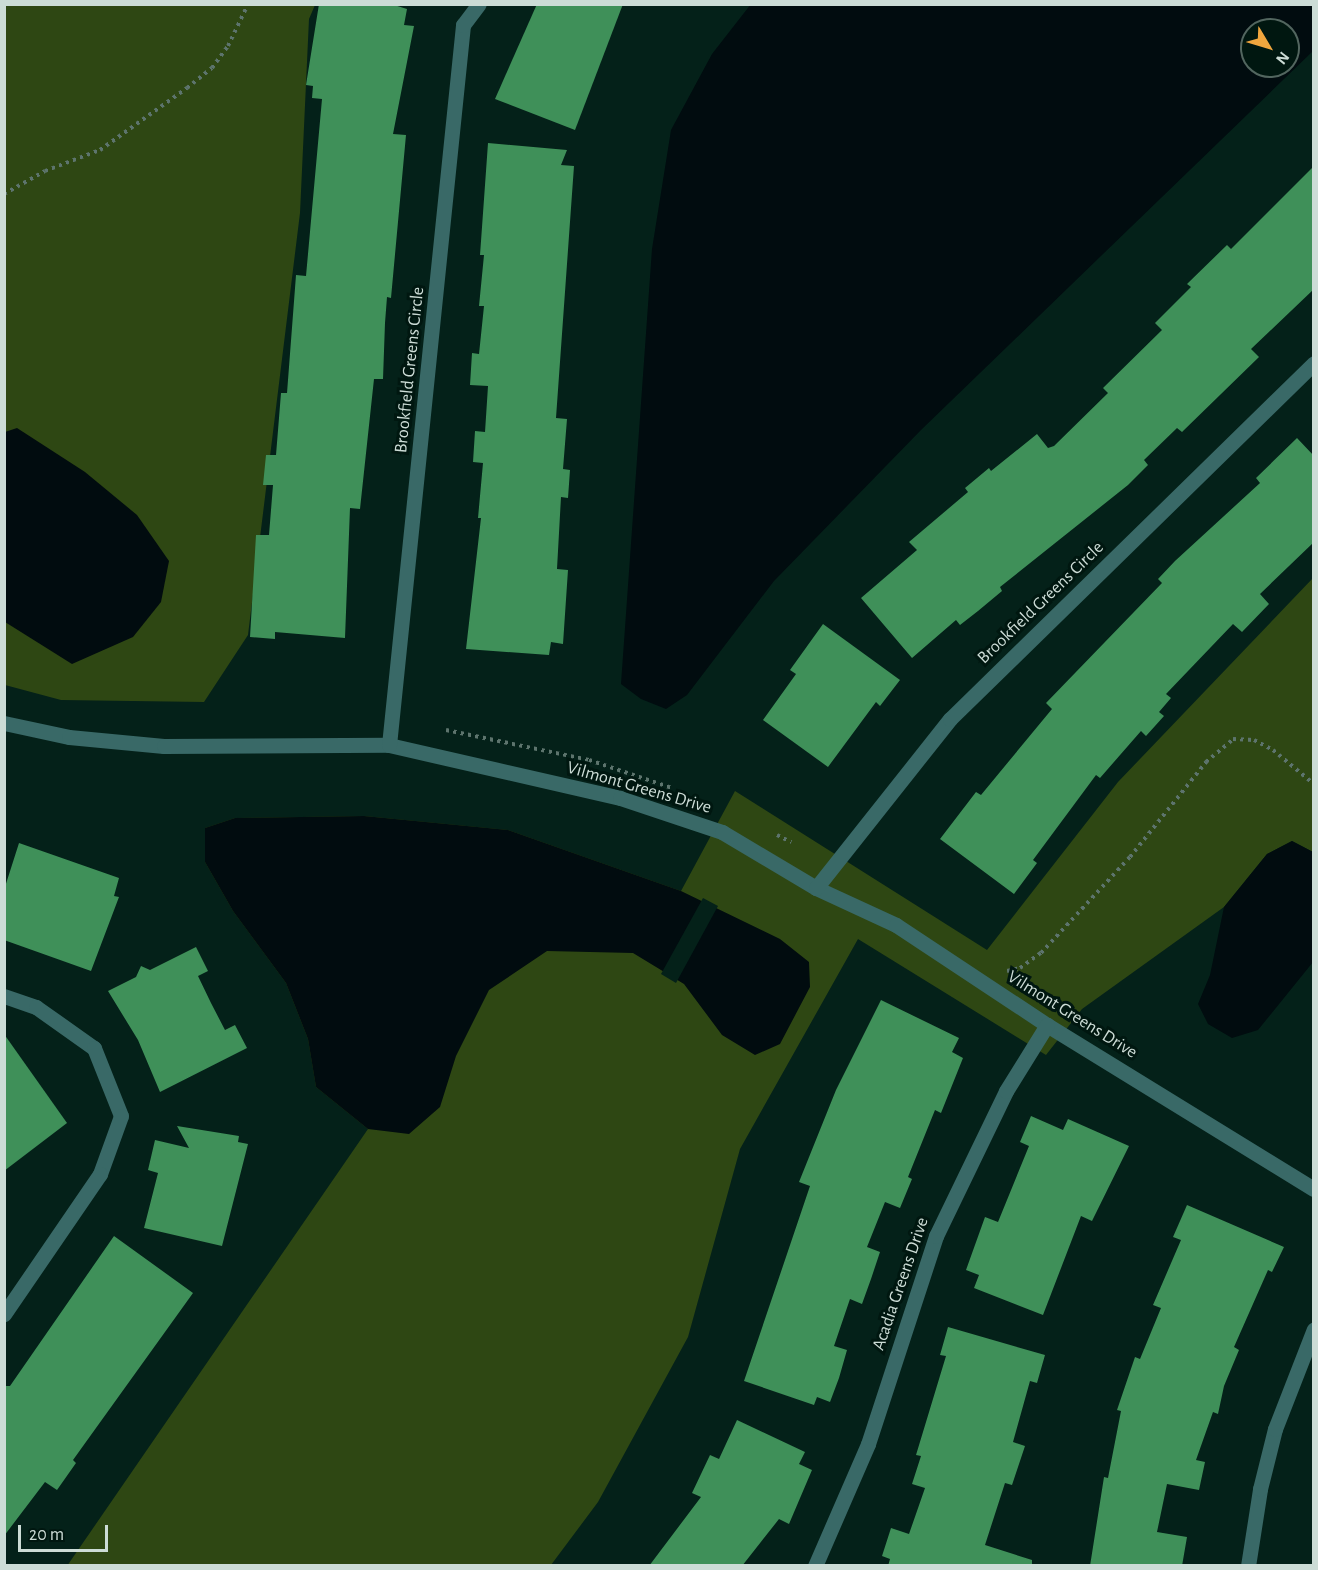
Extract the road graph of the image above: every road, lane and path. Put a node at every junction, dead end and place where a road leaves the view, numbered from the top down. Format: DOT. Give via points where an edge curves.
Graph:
graph roads {
  1 [pos="248,4"];
  2 [pos="479,4"];
  3 [pos="4,194"];
  4 [pos="1314,363"];
  5 [pos="4,723"];
  6 [pos="389,745"];
  7 [pos="1314,784"];
  8 [pos="816,888"];
  9 [pos="997,966"];
  10 [pos="4,996"];
  11 [pos="1047,1025"];
  12 [pos="1314,1189"];
  13 [pos="4,1314"];
  14 [pos="1314,1329"];
  15 [pos="815,1566"];
  16 [pos="1248,1566"];
  1 -- 3 [label="path" via="228,46 212,68 187,88 100,150 45,171"];
  2 -- 6 [label="street, Brookfield Greens Circle" via="463,25"];
  4 -- 8 [label="street, Brookfield Greens Circle" via="950,719"];
  5 -- 6 [label="street, Vilmont Greens Drive" via="69,737 164,746"];
  6 -- 8 [label="street, Vilmont Greens Drive" via="631,802 722,832"];
  7 -- 9 [label="path" via="1273,750 1254,740 1233,739 1206,762 1130,857 1041,953 1020,968 1005,972"];
  8 -- 11 [label="street, Vilmont Greens Drive" via="896,925"];
  10 -- 13 [label="street" via="36,1008 93,1048 121,1116 100,1174"];
  11 -- 12 [label="street, Vilmont Greens Drive"];
  11 -- 15 [label="street, Acadia Greens Drive" via="1006,1091 936,1236 868,1444"];
  14 -- 16 [label="street" via="1275,1429 1260,1489"];
}
